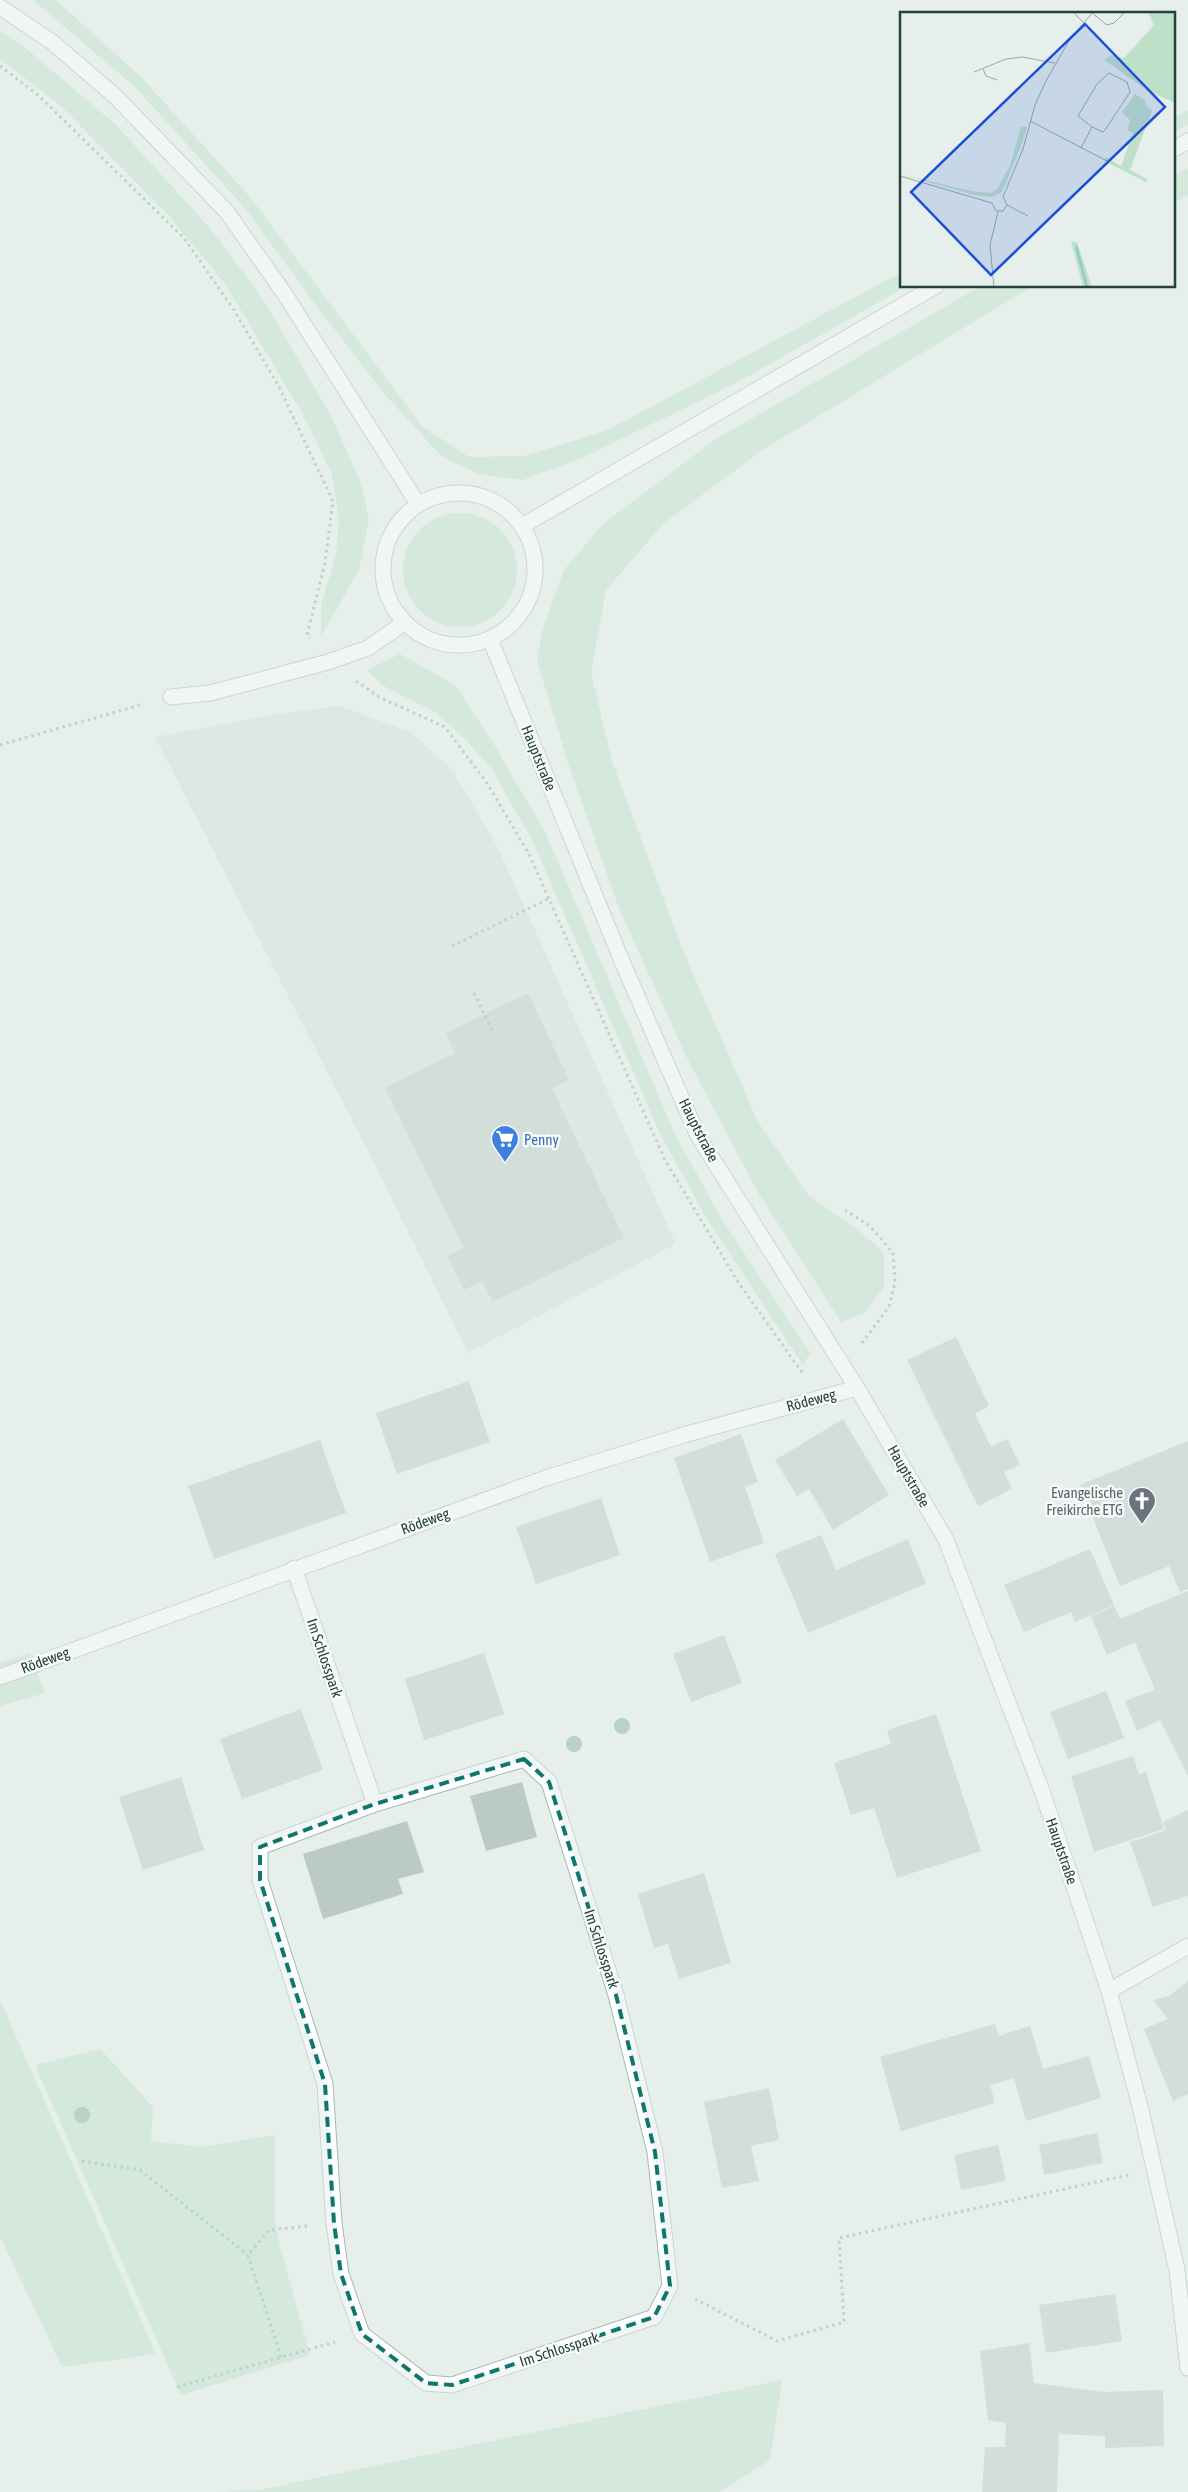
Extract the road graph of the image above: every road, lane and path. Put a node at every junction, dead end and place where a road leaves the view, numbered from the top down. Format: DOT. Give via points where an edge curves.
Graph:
graph roads {
  1 [pos="0,7"];
  2 [pos="0,66"];
  3 [pos="1188,141"];
  4 [pos="1176,147"];
  5 [pos="933,288"];
  6 [pos="418,504"];
  7 [pos="522,526"];
  8 [pos="404,623"];
  9 [pos="490,639"];
  10 [pos="328,662"];
  11 [pos="171,697"];
  12 [pos="0,745"];
  13 [pos="548,899"];
  14 [pos="452,946"];
  15 [pos="474,993"];
  16 [pos="494,1035"];
  17 [pos="845,1210"];
  18 [pos="842,1364"];
  19 [pos="858,1388"];
  20 [pos="294,1568"];
  21 [pos="0,1677"];
  22 [pos="375,1804"];
  23 [pos="1188,1946"];
  24 [pos="1109,1991"];
  25 [pos="82,2161"];
  26 [pos="1154,2170"];
  27 [pos="334,2223"];
  28 [pos="248,2255"];
  29 [pos="670,2286"];
  30 [pos="362,2334"];
  31 [pos="281,2357"];
  32 [pos="1188,2368"];
  33 [pos="176,2388"];
  1 -- 6 [label="street" via="52,42 115,96 227,212 284,293"];
  2 -- 10 [label="path" via="38,95 184,238 234,310 278,385 334,501 325,563 307,635"];
  3 -- 4 [label="street"];
  5 -- 7 [label="street"];
  6 -- 7 [label="street" via="444,494 470,493 495,501"];
  6 -- 8 [label="street" via="399,521 390,535 382,564 385,591"];
  7 -- 9 [label="street" via="532,546 535,569 531,591 513,622"];
  8 -- 9 [label="street" via="427,638 448,644 469,645"];
  8 -- 10 [label="street" via="368,648"];
  9 -- 18 [label="street, Hauptstraße" via="621,959 698,1136"];
  10 -- 11 [label="street" via="210,694"];
  10 -- 13 [label="path" via="380,697 445,727 487,783 529,854"];
  11 -- 12 [label="path"];
  13 -- 14 [label="path"];
  13 -- 18 [label="path" via="666,1160 738,1282 806,1378"];
  15 -- 16 [label="path"];
  17 -- 18 [label="path" via="870,1226 893,1253 895,1282 888,1307 868,1336"];
  18 -- 19 [label="street, Hauptstraße"];
  19 -- 20 [label="street, Rödeweg" via="687,1434 546,1478"];
  19 -- 24 [label="street, Hauptstraße" via="946,1540 1042,1792"];
  20 -- 21 [label="street, Rödeweg"];
  20 -- 22 [label="street, Im Schlosspark"];
  22 -- 27 [label="street, Im Schlosspark" via="260,1847 260,1880 325,2084"];
  22 -- 29 [label="street, Im Schlosspark" via="524,1759 548,1782 616,1995 656,2152"];
  23 -- 24 [label="street"];
  24 -- 26 [label="street, Hauptstraße"];
  25 -- 28 [label="path" via="140,2170"];
  26 -- 29 [label="path" via="839,2238 844,2322 777,2341"];
  26 -- 32 [label="street, Hauptstraße" via="1177,2270"];
  27 -- 28 [label="path" via="269,2230"];
  27 -- 30 [label="street, Im Schlosspark" via="341,2274"];
  28 -- 31 [label="path"];
  29 -- 30 [label="street, Im Schlosspark" via="654,2317 452,2384 426,2383"];
  30 -- 31 [label="path"];
  31 -- 33 [label="path"];
}
